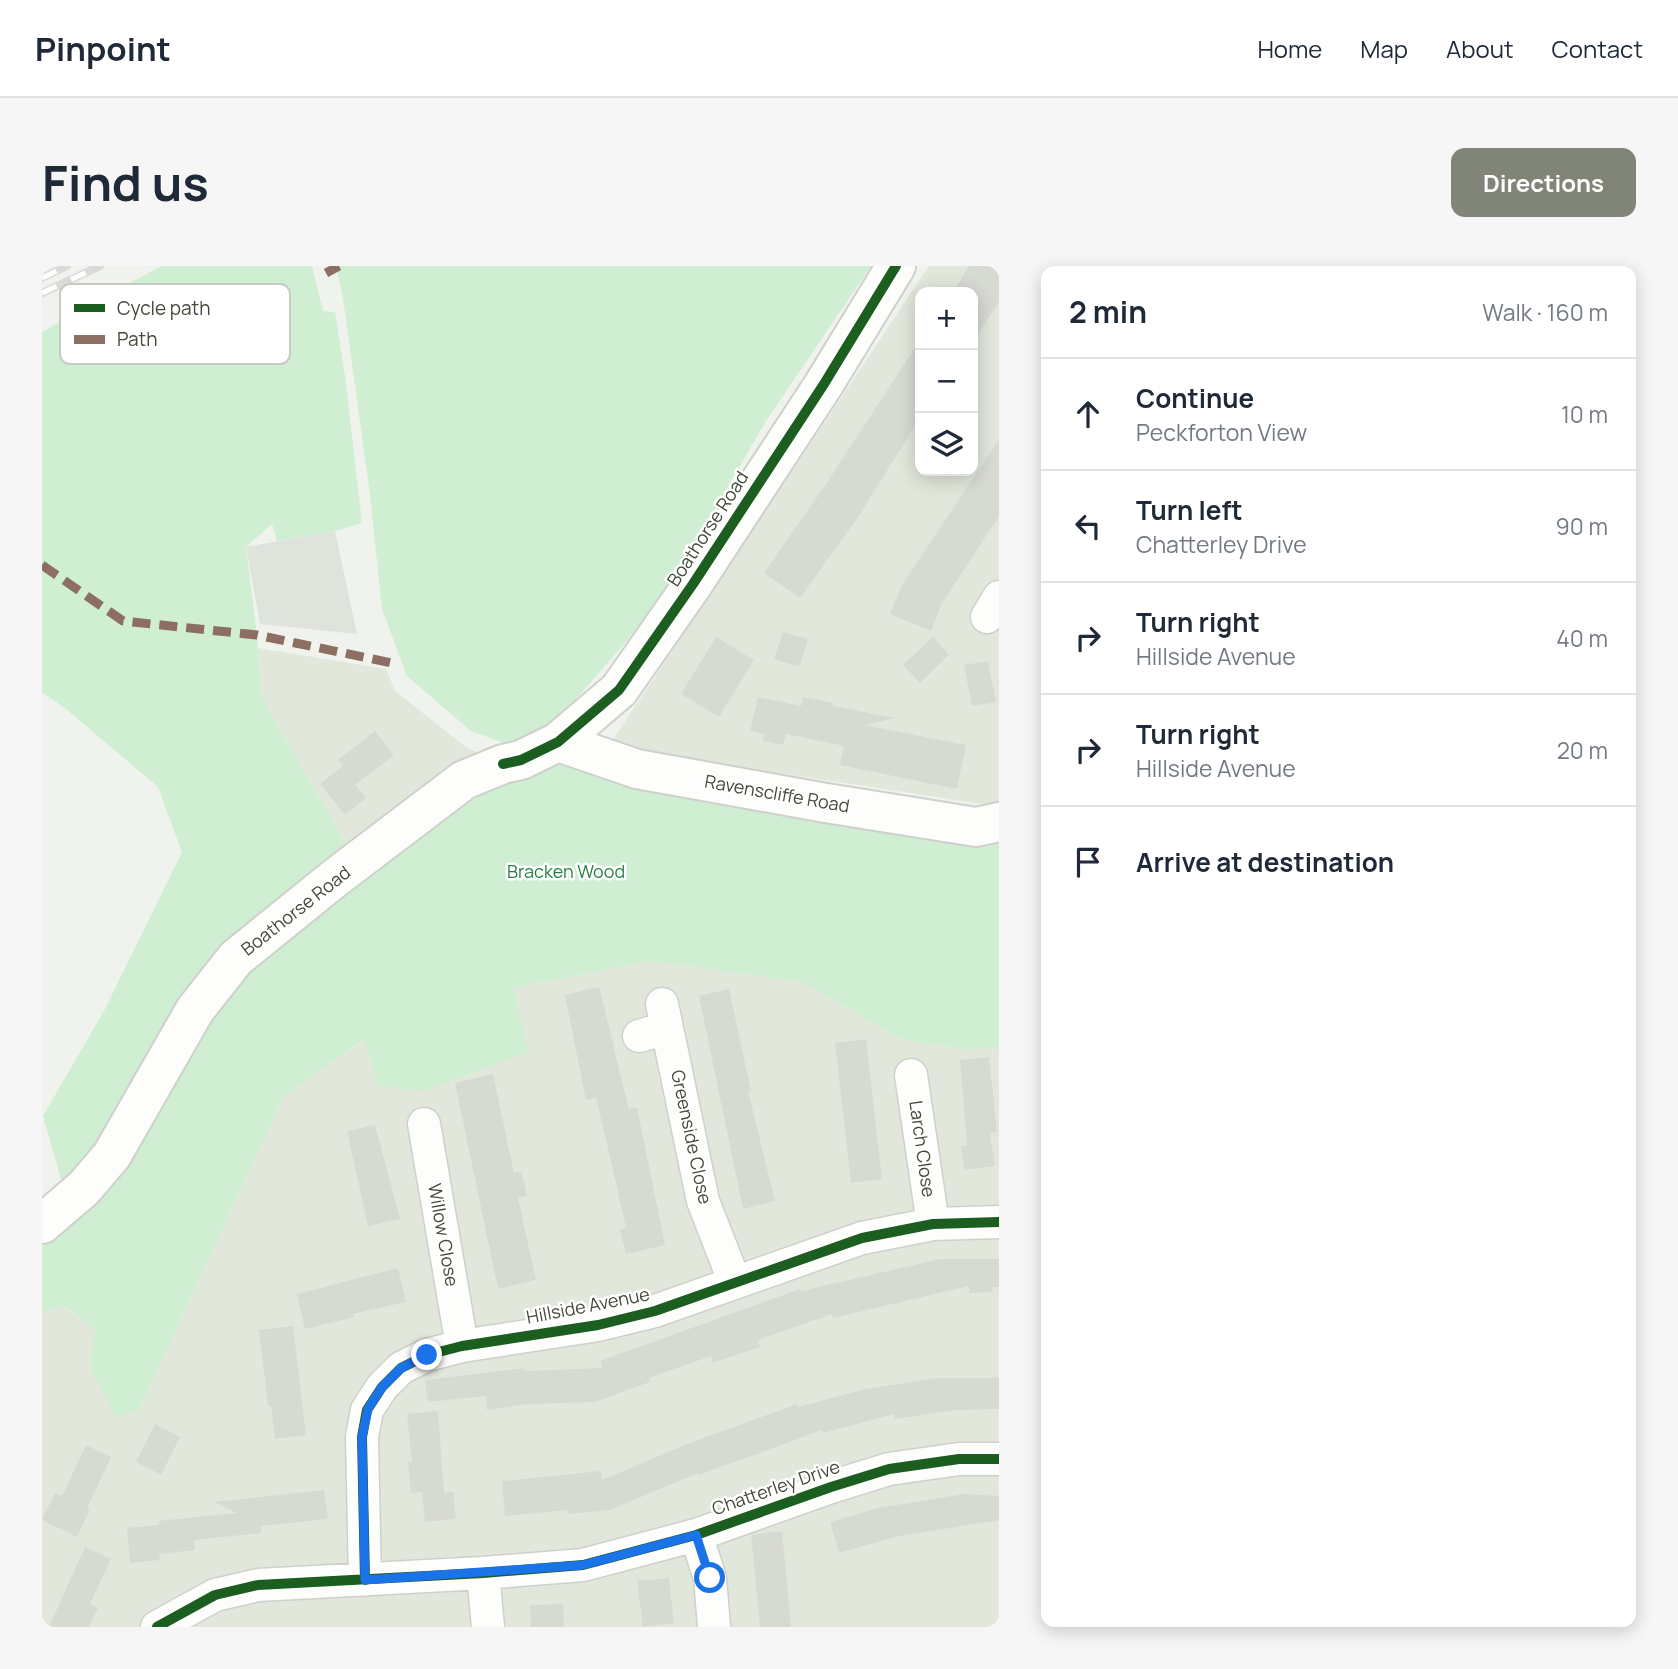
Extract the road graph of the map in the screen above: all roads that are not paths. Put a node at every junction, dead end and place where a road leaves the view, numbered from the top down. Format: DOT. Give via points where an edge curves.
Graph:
graph roads {
  1 [pos="896,266"];
  2 [pos="558,742"];
  3 [pos="999,821"];
  4 [pos="656,1022"];
  5 [pos="911,1075"];
  6 [pos="424,1124"];
  7 [pos="46,1221"];
  8 [pos="999,1222"];
  9 [pos="933,1224"];
  10 [pos="735,1283"];
  11 [pos="462,1346"];
  12 [pos="999,1459"];
  13 [pos="696,1535"];
  14 [pos="483,1573"];
  15 [pos="365,1580"];
  16 [pos="157,1627"];
  17 [pos="488,1627"];
  18 [pos="714,1627"];
  1 -- 2 [label="street, Boathorse Road" via="694,584 619,691"];
  2 -- 3 [label="street, Ravenscliffe Road" via="636,769 976,827"];
  2 -- 7 [label="street, Boathorse Road" via="464,780 236,958 195,1010 112,1155 84,1188"];
  4 -- 10 [label="street, Greenside Close" via="703,1201"];
  5 -- 9 [label="street, Larch Close"];
  6 -- 11 [label="street, Willow Close"];
  8 -- 9 [label="street, Hillside Avenue"];
  9 -- 10 [label="street, Hillside Avenue" via="862,1238"];
  10 -- 11 [label="street, Hillside Avenue" via="598,1325"];
  11 -- 15 [label="street, Hillside Avenue" via="401,1368 368,1409 362,1437"];
  12 -- 13 [label="street, Chatterley Drive" via="889,1469"];
  13 -- 14 [label="street, Chatterley Drive" via="583,1565"];
  13 -- 18 [label="street" via="710,1578"];
  14 -- 15 [label="street, Chatterley Drive"];
  14 -- 17 [label="street"];
  15 -- 16 [label="street, Chatterley Drive" via="258,1585 215,1595"];
}
